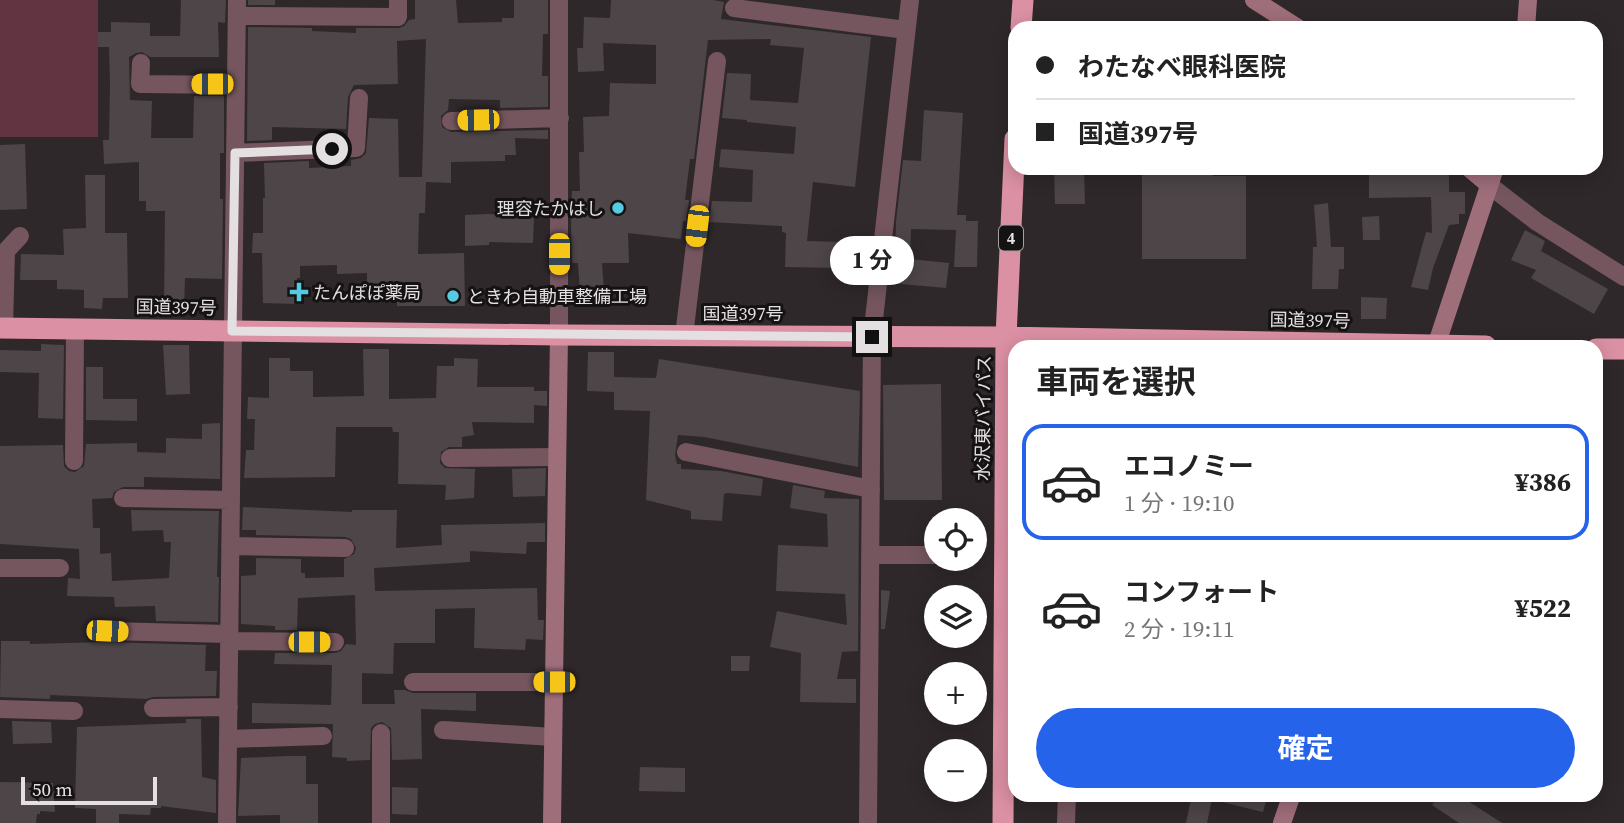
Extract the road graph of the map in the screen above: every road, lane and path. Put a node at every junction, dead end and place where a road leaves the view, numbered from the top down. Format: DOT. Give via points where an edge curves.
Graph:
graph roads {
  1 [pos="398,0"];
  2 [pos="559,0"];
  3 [pos="910,0"];
  4 [pos="1023,0"];
  5 [pos="1254,0"];
  6 [pos="1528,0"];
  7 [pos="237,8"];
  8 [pos="734,8"];
  9 [pos="1022,21"];
  10 [pos="1287,21"];
  11 [pos="1526,21"];
  12 [pos="906,30"];
  13 [pos="717,61"];
  14 [pos="141,63"];
  15 [pos="236,85"];
  16 [pos="359,98"];
  17 [pos="560,118"];
  18 [pos="451,121"];
  19 [pos="235,153"];
  20 [pos="1013,175"];
  21 [pos="1492,177"];
  22 [pos="20,236"];
  23 [pos="1624,277"];
  24 [pos="2,328"];
  25 [pos="75,329"];
  26 [pos="232,331"];
  27 [pos="559,335"];
  28 [pos="684,336"];
  29 [pos="872,337"];
  30 [pos="1006,337"];
  31 [pos="1149,340"];
  32 [pos="1438,340"];
  33 [pos="1603,349"];
  34 [pos="1624,349"];
  35 [pos="686,452"];
  36 [pos="557,457"];
  37 [pos="450,458"];
  38 [pos="74,461"];
  39 [pos="871,489"];
  40 [pos="122,498"];
  41 [pos="231,499"];
  42 [pos="230,546"];
  43 [pos="345,548"];
  44 [pos="871,555"];
  45 [pos="924,555"];
  46 [pos="0,568"];
  47 [pos="60,568"];
  48 [pos="107,631"];
  49 [pos="229,638"];
  50 [pos="335,642"];
  51 [pos="413,682"];
  52 [pos="554,682"];
  53 [pos="229,707"];
  54 [pos="153,708"];
  55 [pos="0,709"];
  56 [pos="74,711"];
  57 [pos="443,730"];
  58 [pos="381,733"];
  59 [pos="323,736"];
  60 [pos="553,737"];
  61 [pos="228,739"];
  62 [pos="1067,802"];
  63 [pos="1289,802"];
  64 [pos="227,823"];
  65 [pos="382,823"];
  66 [pos="552,823"];
  67 [pos="868,823"];
  68 [pos="1003,823"];
  69 [pos="1066,823"];
  70 [pos="1282,823"];
  1 -- 7 [label="street" via="397,17"];
  2 -- 17 [label="street"];
  3 -- 12 [label="street"];
  4 -- 9 [label="highway"];
  5 -- 10 [label="street"];
  6 -- 11 [label="street"];
  7 -- 15 [label="street"];
  8 -- 12 [label="street"];
  12 -- 29 [label="street"];
  13 -- 28 [label="street"];
  14 -- 15 [label="street" via="140,84"];
  15 -- 19 [label="street"];
  16 -- 19 [label="street" via="356,148"];
  17 -- 18 [label="street"];
  17 -- 27 [label="street"];
  19 -- 26 [label="street"];
  20 -- 30 [label="highway, 水沢東バイパス / 4"];
  21 -- 23 [label="street" via="1536,222"];
  21 -- 32 [label="street"];
  22 -- 24 [label="street" via="6,251"];
  24 -- 25 [label="highway, 国道397号"];
  25 -- 26 [label="highway, 国道397号"];
  25 -- 38 [label="street"];
  26 -- 27 [label="highway, 国道397号"];
  26 -- 41 [label="street"];
  27 -- 28 [label="highway, 国道397号"];
  27 -- 36 [label="street"];
  28 -- 29 [label="highway, 国道397号"];
  29 -- 30 [label="highway, 国道397号"];
  29 -- 39 [label="street"];
  30 -- 31 [label="highway, 国道397号"];
  30 -- 68 [label="highway, 水沢東バイパス / 4"];
  33 -- 34 [label="highway"];
  35 -- 39 [label="street"];
  36 -- 37 [label="street"];
  36 -- 52 [label="street"];
  39 -- 44 [label="street"];
  40 -- 41 [label="street"];
  41 -- 42 [label="street"];
  42 -- 43 [label="street"];
  42 -- 49 [label="street"];
  44 -- 45 [label="street"];
  44 -- 67 [label="street"];
  46 -- 47 [label="street"];
  48 -- 49 [label="street"];
  49 -- 50 [label="street"];
  49 -- 53 [label="street"];
  51 -- 52 [label="street"];
  52 -- 60 [label="street"];
  53 -- 54 [label="street"];
  53 -- 61 [label="street"];
  55 -- 56 [label="street"];
  57 -- 60 [label="street"];
  58 -- 65 [label="street"];
  59 -- 61 [label="street"];
  60 -- 66 [label="street"];
  61 -- 64 [label="street"];
  62 -- 69 [label="street"];
  63 -- 70 [label="street"];
}
